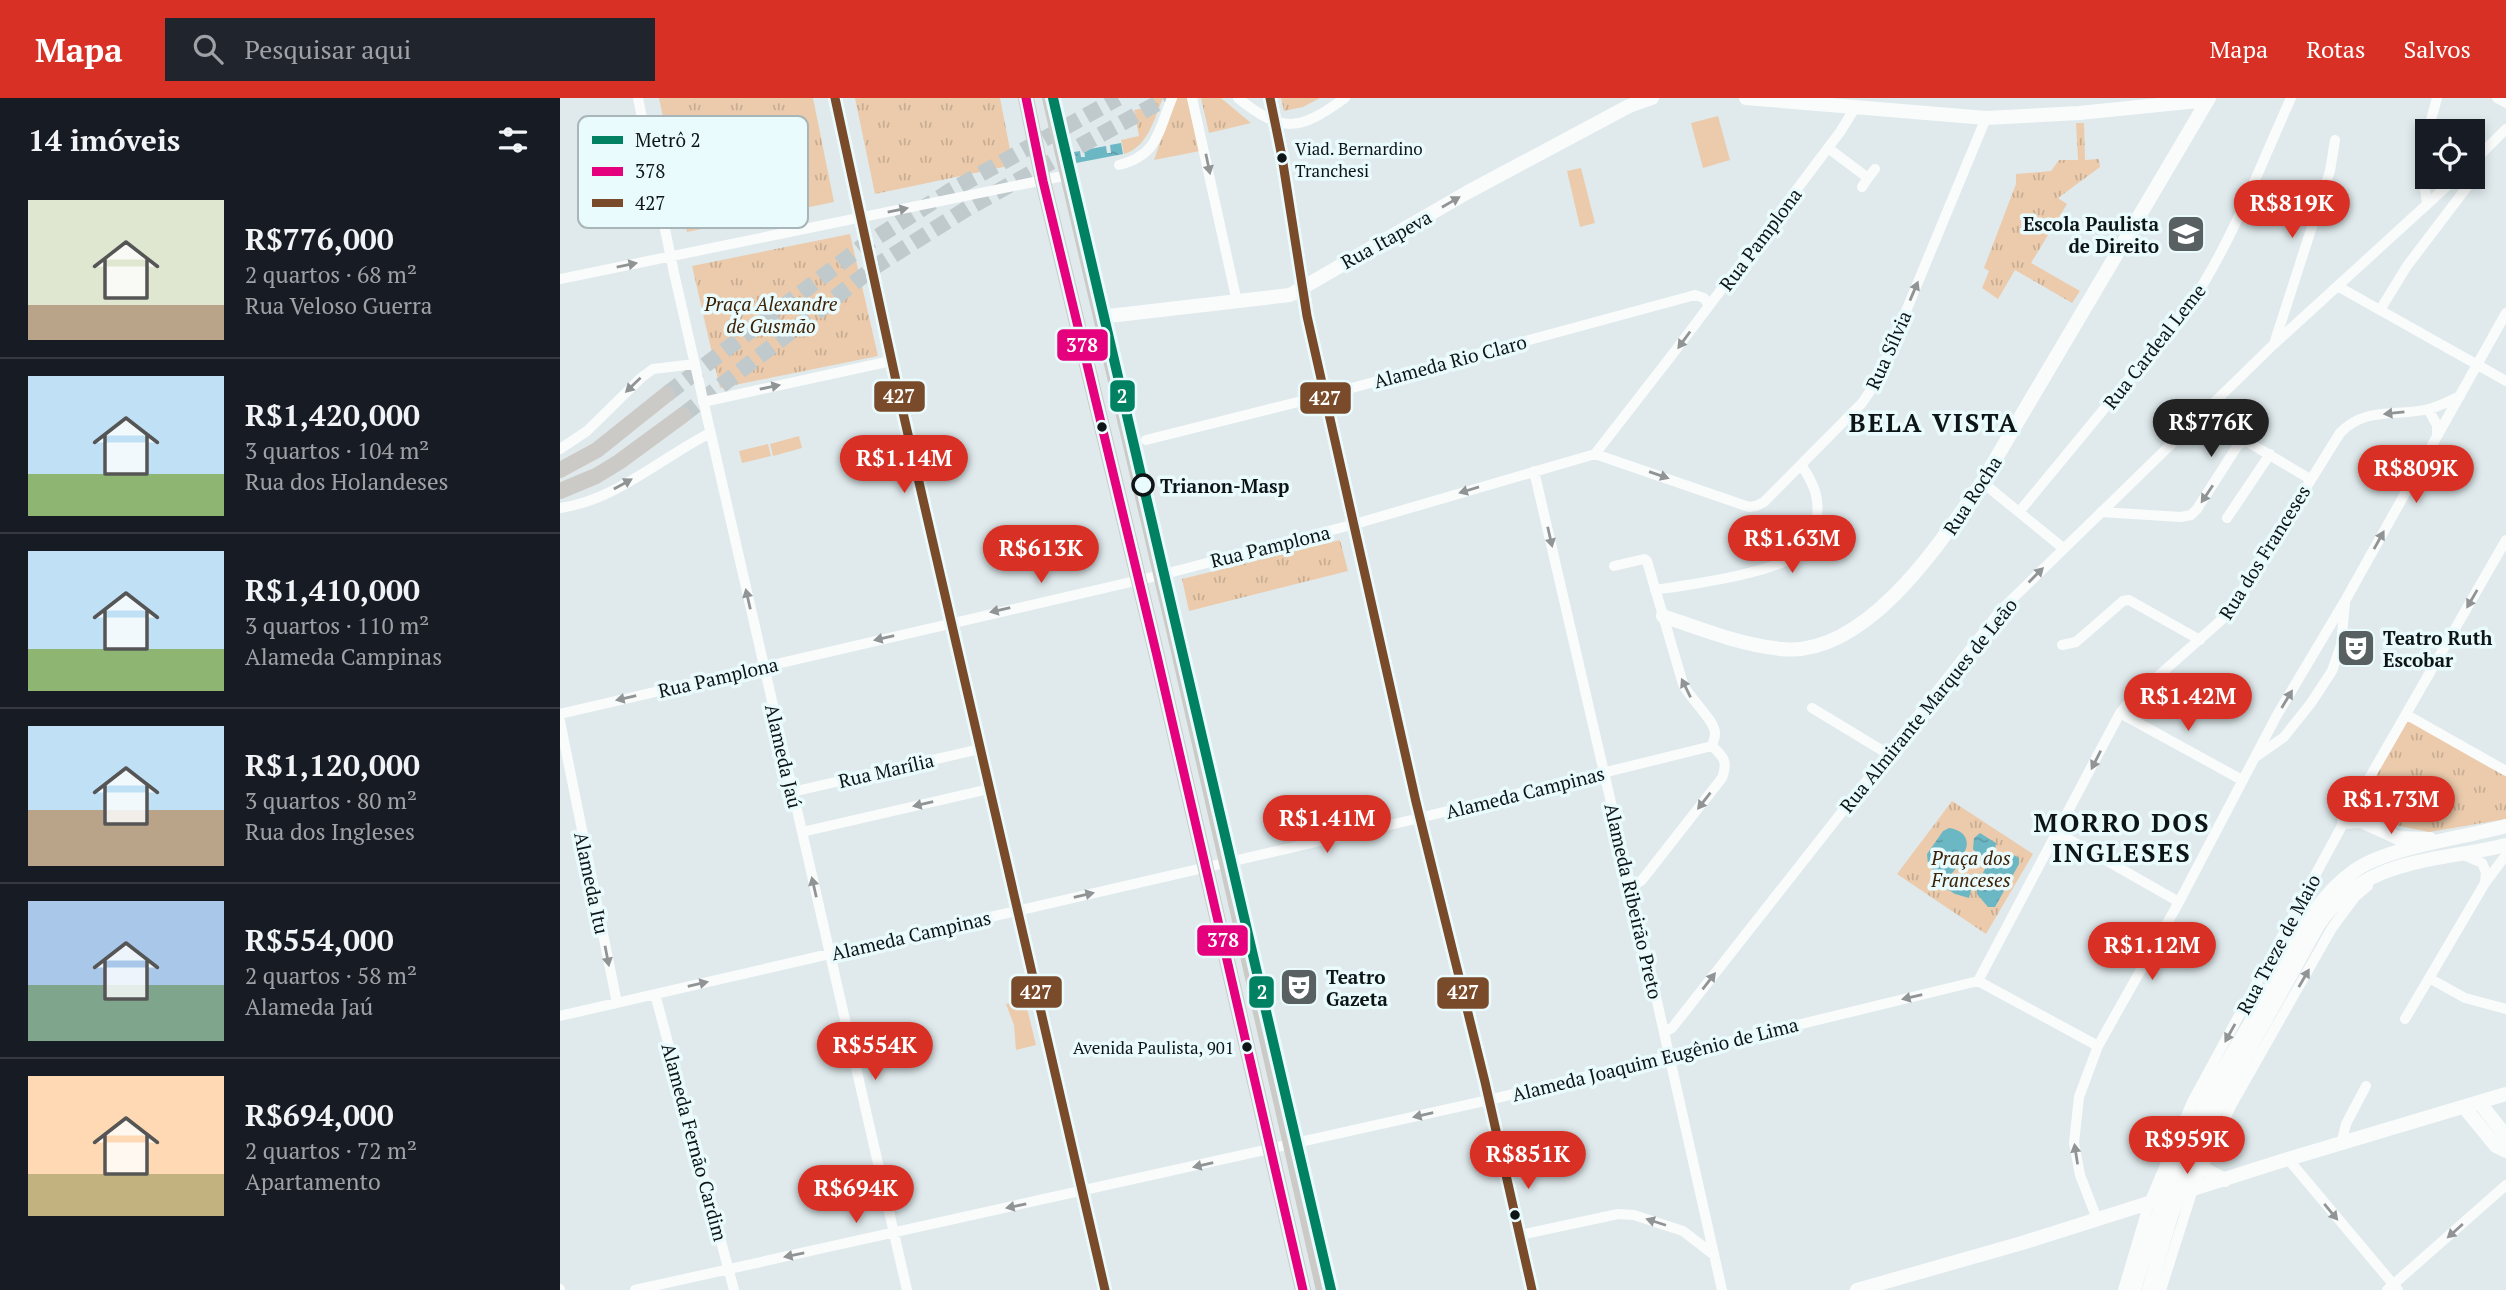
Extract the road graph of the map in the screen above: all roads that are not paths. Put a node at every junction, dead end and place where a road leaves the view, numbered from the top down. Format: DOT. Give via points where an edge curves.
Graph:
graph roads {
  1 [pos="638,98"];
  2 [pos="835,98"];
  3 [pos="1026,98"];
  4 [pos="1050,98"];
  5 [pos="1172,98"];
  6 [pos="1192,98"];
  7 [pos="1238,98"];
  8 [pos="1270,98"];
  9 [pos="1345,98"];
  10 [pos="1652,98"];
  11 [pos="1746,98"];
  12 [pos="2291,98"];
  13 [pos="2437,98"];
  14 [pos="2497,98"];
  15 [pos="2209,99"];
  16 [pos="2506,103"];
  17 [pos="1855,108"];
  18 [pos="642,116"];
  19 [pos="1986,118"];
  20 [pos="2431,119"];
  21 [pos="2506,129"];
  22 [pos="2335,140"];
  23 [pos="1828,149"];
  24 [pos="2485,150"];
  25 [pos="1119,165"];
  26 [pos="1875,169"];
  27 [pos="1068,175"];
  28 [pos="1043,181"];
  29 [pos="2425,189"];
  30 [pos="2443,189"];
  31 [pos="2465,189"];
  32 [pos="2427,203"];
  33 [pos="860,218"];
  34 [pos="664,228"];
  35 [pos="670,257"];
  36 [pos="560,279"];
  37 [pos="2339,287"];
  38 [pos="1303,288"];
  39 [pos="1237,302"];
  40 [pos="1709,305"];
  41 [pos="2380,310"];
  42 [pos="2506,313"];
  43 [pos="1100,317"];
  44 [pos="2273,345"];
  45 [pos="891,361"];
  46 [pos="695,364"];
  47 [pos="2478,365"];
  48 [pos="2506,381"];
  49 [pos="667,394"];
  50 [pos="1326,395"];
  51 [pos="2460,396"];
  52 [pos="703,402"];
  53 [pos="2428,409"];
  54 [pos="683,415"];
  55 [pos="710,433"];
  56 [pos="2437,437"];
  57 [pos="1146,440"];
  58 [pos="560,449"];
  59 [pos="1594,454"];
  60 [pos="2270,454"];
  61 [pos="1802,466"];
  62 [pos="560,470"];
  63 [pos="1534,471"];
  64 [pos="2310,479"];
  65 [pos="1982,482"];
  66 [pos="560,491"];
  67 [pos="560,508"];
  68 [pos="2019,512"];
  69 [pos="2101,512"];
  70 [pos="2227,518"];
  71 [pos="1355,524"];
  72 [pos="2506,540"];
  73 [pos="2063,548"];
  74 [pos="1614,566"];
  75 [pos="1161,575"];
  76 [pos="1138,579"];
  77 [pos="1655,590"];
  78 [pos="2346,599"];
  79 [pos="1663,616"];
  80 [pos="951,622"];
  81 [pos="2200,640"];
  82 [pos="2062,645"];
  83 [pos="764,666"];
  84 [pos="1812,708"];
  85 [pos="2120,713"];
  86 [pos="560,714"];
  87 [pos="2407,715"];
  88 [pos="560,721"];
  89 [pos="1712,746"];
  90 [pos="980,749"];
  91 [pos="1888,754"];
  92 [pos="2256,756"];
  93 [pos="1604,771"];
  94 [pos="2506,771"];
  95 [pos="2242,780"];
  96 [pos="989,789"];
  97 [pos="792,792"];
  98 [pos="1420,818"];
  99 [pos="2344,822"];
  100 [pos="2506,826"];
  101 [pos="802,832"];
  102 [pos="2058,833"];
  103 [pos="2441,842"];
  104 [pos="2506,845"];
  105 [pos="2461,854"];
  106 [pos="2506,855"];
  107 [pos="1226,862"];
  108 [pos="1205,867"];
  109 [pos="2389,869"];
  110 [pos="2485,883"];
  111 [pos="1630,888"];
  112 [pos="2179,902"];
  113 [pos="1017,911"];
  114 [pos="830,954"];
  115 [pos="2429,978"];
  116 [pos="1978,981"];
  117 [pos="655,994"];
  118 [pos="617,1003"];
  119 [pos="2506,1009"];
  120 [pos="560,1016"];
  121 [pos="2405,1018"];
  122 [pos="1664,1032"];
  123 [pos="2098,1046"];
  124 [pos="1670,1055"];
  125 [pos="2366,1087"];
  126 [pos="2506,1094"];
  127 [pos="1489,1100"];
  128 [pos="2479,1102"];
  129 [pos="2464,1107"];
  130 [pos="2197,1133"];
  131 [pos="2506,1136"];
  132 [pos="2341,1144"];
  133 [pos="1291,1145"];
  134 [pos="2171,1149"];
  135 [pos="1270,1150"];
  136 [pos="2506,1151"];
  137 [pos="2209,1152"];
  138 [pos="2288,1159"];
  139 [pos="2202,1168"];
  140 [pos="2160,1175"];
  141 [pos="2225,1180"];
  142 [pos="2506,1185"];
  143 [pos="2193,1189"];
  144 [pos="1083,1192"];
  145 [pos="2150,1203"];
  146 [pos="2097,1219"];
  147 [pos="894,1233"];
  148 [pos="2140,1233"];
  149 [pos="1520,1235"];
  150 [pos="2176,1245"];
  151 [pos="1714,1255"];
  152 [pos="729,1269"];
  153 [pos="2147,1286"];
  154 [pos="2393,1288"];
  155 [pos="635,1290"];
  156 [pos="734,1290"];
  157 [pos="906,1290"];
  158 [pos="1105,1290"];
  159 [pos="1303,1290"];
  160 [pos="1324,1290"];
  161 [pos="1532,1290"];
  162 [pos="1722,1290"];
  163 [pos="1857,1290"];
  164 [pos="2123,1290"];
  1 -- 18 [label="street, Alameda Jaú"];
  2 -- 33 [label="street"];
  3 -- 28 [label="main road"];
  4 -- 27 [label="main road"];
  5 -- 25 [label="street" via="1151,148 1137,160"];
  6 -- 39 [label="street, one-way"];
  7 -- 9 [label="street" via="1277,124 1289,125 1317,116"];
  8 -- 38 [label="street"];
  38 -- 10 [label="street, Rua Itapeva, one-way" via="1468,192"];
  11 -- 17 [label="street"];
  12 -- 68 [label="street, Rua Cardeal Leme" via="2202,288"];
  13 -- 20 [label="street"];
  14 -- 16 [label="street"];
  15 -- 19 [label="street"];
  15 -- 65 [label="street, Rua Rocha"];
  17 -- 19 [label="street"];
  17 -- 23 [label="street, Rua Pamplona"];
  61 -- 19 [label="street, Rua Sílvia, one-way" via="1877,381"];
  21 -- 24 [label="street"];
  22 -- 44 [label="street" via="2330,171"];
  23 -- 26 [label="street" via="1865,182"];
  23 -- 40 [label="street, Rua Pamplona"];
  27 -- 28 [label="street"];
  27 -- 43 [label="main road"];
  33 -- 28 [label="street, one-way"];
  28 -- 76 [label="main road"];
  29 -- 32 [label="street"];
  30 -- 32 [label="street, Rua Almirante Marques de Leão"];
  31 -- 41 [label="street"];
  32 -- 37 [label="street, Rua Almirante Marques de Leão"];
  33 -- 35 [label="street"];
  33 -- 45 [label="street"];
  34 -- 35 [label="street, Alameda Jaú"];
  36 -- 35 [label="street, one-way"];
  35 -- 46 [label="street, Alameda Jaú"];
  37 -- 41 [label="street"];
  37 -- 44 [label="street, Rua Almirante Marques de Leão"];
  38 -- 39 [label="street, Rua Itapeva" via="1290,295"];
  38 -- 50 [label="street"];
  39 -- 43 [label="street, Rua Itapeva"];
  40 -- 50 [label="street, Alameda Rio Claro" via="1695,295"];
  40 -- 59 [label="street, Rua Pamplona, one-way"];
  41 -- 47 [label="street"];
  42 -- 47 [label="street"];
  43 -- 75 [label="main road"];
  44 -- 69 [label="street, Rua Almirante Marques de Leão"];
  52 -- 45 [label="street, one-way"];
  45 -- 80 [label="street"];
  46 -- 52 [label="street, Alameda Jaú"];
  46 -- 58 [label="street, one-way" via="653,369 587,431"];
  47 -- 48 [label="street"];
  47 -- 51 [label="street"];
  49 -- 62 [label="main road" via="597,450"];
  50 -- 57 [label="street, Alameda Rio Claro"];
  50 -- 71 [label="street"];
  51 -- 53 [label="street, Rua dos Franceses"];
  51 -- 56 [label="street"];
  52 -- 55 [label="street, Alameda Jaú"];
  53 -- 56 [label="street" via="2437,425"];
  53 -- 64 [label="street, Rua dos Franceses, one-way" via="2355,419 2340,433"];
  54 -- 66 [label="main road" via="619,463"];
  67 -- 55 [label="street, one-way" via="624,485"];
  83 -- 55 [label="street, Alameda Jaú, one-way"];
  78 -- 56 [label="street, one-way"];
  59 -- 61 [label="street, Rua Sílvia, one-way" via="1749,507 1764,502"];
  59 -- 63 [label="street, Rua Pamplona"];
  60 -- 64 [label="street"];
  60 -- 69 [label="street, one-way" via="2249,441 2241,442 2197,509 2185,517"];
  60 -- 70 [label="street"];
  61 -- 77 [label="street" via="1812,480 1818,504 1815,527 1796,555 1774,566"];
  63 -- 71 [label="street, Rua Pamplona, one-way"];
  63 -- 93 [label="street, Alameda Ribeirão Preto, one-way"];
  64 -- 81 [label="street, Rua dos Franceses" via="2227,615"];
  65 -- 68 [label="street"];
  65 -- 79 [label="street, Rua Rocha" via="1904,587 1856,627 1828,642 1784,649"];
  68 -- 73 [label="street"];
  69 -- 73 [label="street, Rua Almirante Marques de Leão"];
  71 -- 75 [label="street, Rua Pamplona"];
  71 -- 98 [label="street"];
  72 -- 87 [label="street, Rua Treze de Maio, one-way"];
  91 -- 73 [label="street, Rua Almirante Marques de Leão, one-way" via="2000,611"];
  74 -- 77 [label="street" via="1646,559"];
  75 -- 76 [label="street, Rua Pamplona"];
  75 -- 107 [label="main road"];
  76 -- 80 [label="street, Rua Pamplona, one-way"];
  76 -- 108 [label="main road"];
  77 -- 79 [label="street"];
  92 -- 78 [label="street, one-way"];
  78 -- 92 [label="street" via="2341,645 2332,671 2284,737"];
  89 -- 79 [label="street, one-way" via="1713,725 1682,684"];
  80 -- 83 [label="street, Rua Pamplona, one-way"];
  80 -- 90 [label="street"];
  81 -- 82 [label="street" via="2129,600 2076,642"];
  81 -- 85 [label="street, Rua dos Franceses"];
  83 -- 86 [label="street, Rua Pamplona, one-way"];
  83 -- 97 [label="street, Alameda Jaú"];
  84 -- 91 [label="street"];
  85 -- 95 [label="street"];
  85 -- 102 [label="street, Rua dos Franceses, one-way"];
  87 -- 94 [label="street"];
  87 -- 99 [label="street, Rua Treze de Maio"];
  88 -- 118 [label="street, Alameda Itu, one-way"];
  89 -- 93 [label="street, Alameda Campinas"];
  89 -- 111 [label="street, one-way" via="1724,757 1722,778 1642,880"];
  90 -- 96 [label="street"];
  90 -- 97 [label="street, Rua Marília"];
  122 -- 91 [label="street, Rua Almirante Marques de Leão, one-way" via="1672,1028"];
  92 -- 95 [label="street"];
  93 -- 98 [label="street, Alameda Campinas"];
  93 -- 111 [label="street, Alameda Ribeirão Preto"];
  95 -- 112 [label="street"];
  96 -- 101 [label="street, one-way"];
  96 -- 113 [label="street"];
  97 -- 101 [label="street, Alameda Jaú"];
  98 -- 107 [label="street, Alameda Campinas"];
  98 -- 127 [label="street"];
  99 -- 103 [label="street" via="2357,820 2398,838"];
  99 -- 134 [label="street, Rua Treze de Maio, one-way"];
  100 -- 103 [label="street"];
  114 -- 101 [label="street, Alameda Jaú, one-way"];
  102 -- 112 [label="street"];
  102 -- 116 [label="street, Rua dos Franceses"];
  103 -- 130 [label="street" via="2393,854 2355,870 2336,886 2316,910"];
  104 -- 105 [label="street"];
  105 -- 109 [label="street"];
  105 -- 110 [label="street" via="2482,863"];
  106 -- 110 [label="street"];
  107 -- 108 [label="street, Alameda Campinas"];
  107 -- 133 [label="main road"];
  113 -- 108 [label="street, Alameda Campinas, one-way"];
  108 -- 135 [label="main road"];
  109 -- 130 [label="street" via="2356,884 2330,908"];
  137 -- 109 [label="street, Rua Treze de Maio, one-way" via="2332,928 2355,897"];
  110 -- 115 [label="street"];
  111 -- 122 [label="street, Alameda Ribeirão Preto"];
  112 -- 123 [label="street"];
  113 -- 114 [label="street, Alameda Campinas"];
  113 -- 144 [label="street"];
  117 -- 114 [label="street, Alameda Campinas, one-way"];
  114 -- 147 [label="street, Alameda Jaú"];
  115 -- 119 [label="street" via="2465,998"];
  115 -- 121 [label="street"];
  116 -- 123 [label="street"];
  116 -- 124 [label="street, Alameda Joaquim Eugênio de Lima, one-way"];
  117 -- 118 [label="street, Alameda Campinas"];
  117 -- 152 [label="street, Alameda Fernão Cardim"];
  118 -- 120 [label="street, Alameda Campinas"];
  122 -- 124 [label="street, Alameda Ribeirão Preto"];
  146 -- 123 [label="street, one-way" via="2080,1175 2074,1143 2079,1097"];
  124 -- 127 [label="street, Alameda Joaquim Eugênio de Lima"];
  124 -- 151 [label="street, Alameda Ribeirão Preto"];
  125 -- 132 [label="street"];
  126 -- 128 [label="street"];
  127 -- 133 [label="street, Alameda Joaquim Eugênio de Lima, one-way"];
  127 -- 149 [label="street"];
  128 -- 129 [label="street"];
  128 -- 131 [label="street"];
  129 -- 132 [label="street"];
  129 -- 136 [label="street" via="2496,1146"];
  130 -- 153 [label="street"];
  132 -- 138 [label="street"];
  133 -- 135 [label="street, Alameda Joaquim Eugênio de Lima"];
  133 -- 160 [label="main road"];
  134 -- 137 [label="street" via="2188,1161"];
  134 -- 140 [label="street, Rua Treze de Maio"];
  135 -- 144 [label="street, Alameda Joaquim Eugênio de Lima, one-way"];
  135 -- 159 [label="main road"];
  137 -- 139 [label="street, Rua Treze de Maio"];
  138 -- 141 [label="street"];
  138 -- 154 [label="street, one-way"];
  139 -- 140 [label="street" via="2182,1167"];
  139 -- 141 [label="street"];
  139 -- 143 [label="street, Rua Treze de Maio"];
  140 -- 145 [label="street, Rua Treze de Maio"];
  141 -- 143 [label="street"];
  142 -- 154 [label="street, one-way"];
  143 -- 145 [label="street"];
  143 -- 150 [label="street, Rua Treze de Maio"];
  144 -- 147 [label="street, Alameda Joaquim Eugênio de Lima, one-way"];
  144 -- 158 [label="street"];
  145 -- 146 [label="street"];
  145 -- 148 [label="street, Rua Treze de Maio"];
  146 -- 163 [label="street"];
  147 -- 152 [label="street, Alameda Joaquim Eugênio de Lima, one-way"];
  147 -- 157 [label="street, Alameda Jaú"];
  148 -- 150 [label="street" via="2161,1220 2173,1231"];
  148 -- 164 [label="street, Rua Treze de Maio"];
  151 -- 149 [label="street, one-way" via="1687,1233 1634,1215 1618,1214"];
  149 -- 161 [label="street"];
  150 -- 153 [label="street, Rua Treze de Maio"];
  151 -- 162 [label="street, Alameda Ribeirão Preto"];
  152 -- 155 [label="street, Alameda Joaquim Eugênio de Lima"];
  152 -- 156 [label="street, Alameda Fernão Cardim"];
}
